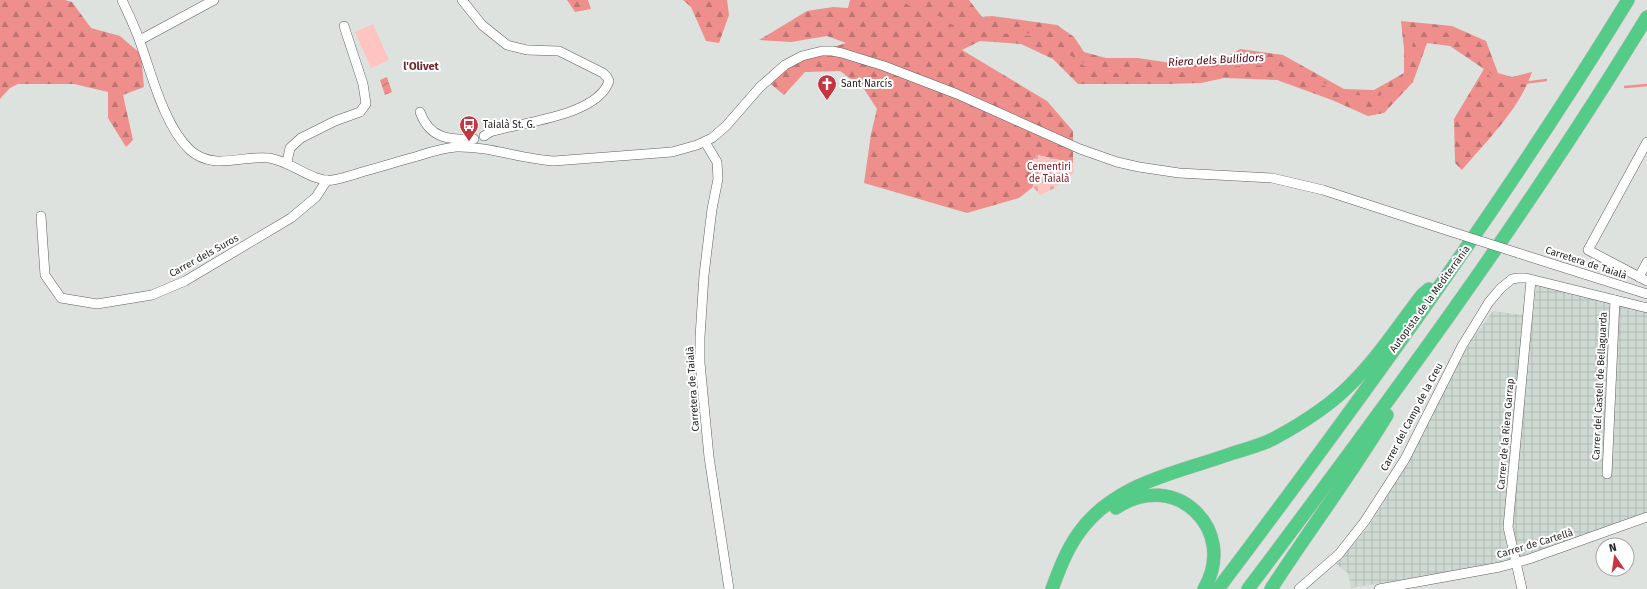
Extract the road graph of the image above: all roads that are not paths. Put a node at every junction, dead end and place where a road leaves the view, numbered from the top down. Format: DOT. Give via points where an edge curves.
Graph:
graph roads {
  1 [pos="122,0"];
  2 [pos="214,0"];
  3 [pos="462,0"];
  4 [pos="1628,0"];
  5 [pos="1647,17"];
  6 [pos="344,26"];
  7 [pos="140,40"];
  8 [pos="420,112"];
  9 [pos="484,136"];
  10 [pos="705,142"];
  11 [pos="1647,142"];
  12 [pos="474,143"];
  13 [pos="490,150"];
  14 [pos="287,162"];
  15 [pos="327,180"];
  16 [pos="41,216"];
  17 [pos="1647,262"];
  18 [pos="1450,271"];
  19 [pos="1528,279"];
  20 [pos="1643,279"];
  21 [pos="1647,294"];
  22 [pos="1615,300"];
  23 [pos="1647,308"];
  24 [pos="1437,333"];
  25 [pos="1607,474"];
  26 [pos="1647,517"];
  27 [pos="1516,563"];
  28 [pos="728,589"];
  29 [pos="1052,589"];
  30 [pos="1061,589"];
  31 [pos="1204,589"];
  32 [pos="1218,589"];
  33 [pos="1248,589"];
  34 [pos="1272,589"];
  35 [pos="1299,589"];
  36 [pos="1379,589"];
  37 [pos="1522,589"];
  1 -- 7 [label="street"];
  2 -- 7 [label="street"];
  3 -- 9 [label="street" via="482,25 506,45 527,50 559,51 603,73 610,81 599,97 587,104 561,114 490,132"];
  4 -- 18 [label="highway, Autopista de la Mediterrània" via="1586,68"];
  5 -- 24 [label="highway" via="1609,79"];
  6 -- 14 [label="street" via="363,84 366,104 360,112 301,138 290,148"];
  7 -- 14 [label="street" via="165,110 180,138 191,151 212,161 267,158"];
  8 -- 12 [label="street" via="424,122 436,134"];
  9 -- 12 [label="street" via="479,136"];
  9 -- 13 [label="street" via="489,141"];
  10 -- 13 [label="street, Carretera de Taialà" via="672,152 571,160 540,160"];
  10 -- 21 [label="street, Carretera de Taialà, bridge" via="726,126 760,87 785,65 802,56 832,51 861,58 929,83 1080,149 1117,162 1179,174 1272,178 1323,190"];
  10 -- 28 [label="street, Carretera de Taialà" via="717,162 718,179 704,275 700,363 709,457"];
  11 -- 20 [label="street" via="1588,250"];
  12 -- 13 [label="street, Carretera de Taialà"];
  12 -- 15 [label="street" via="441,149"];
  14 -- 15 [label="street" via="319,179"];
  15 -- 16 [label="street, Carrer dels Suros" via="316,197 291,218 186,281 152,295 97,304 61,298 45,275"];
  17 -- 20 [label="street"];
  18 -- 29 [label="highway" via="1422,295 1376,358 1330,403 1273,439 1213,461 1160,476 1115,499 1093,517 1078,534 1065,556"];
  18 -- 32 [label="highway, Autopista de la Mediterrània"];
  19 -- 22 [label="street"];
  19 -- 27 [label="street, Carrer de la Riera Garrap" via="1508,527"];
  19 -- 35 [label="street, Carrer del Camp de la Creu" via="1512,280 1489,302 1462,346 1405,459 1365,520 1339,554"];
  22 -- 23 [label="street"];
  22 -- 25 [label="street, Carrer del Castell de Bellaguarda"];
  24 -- 33 [label="highway"];
  24 -- 34 [label="highway" via="1368,447 1302,541"];
  26 -- 27 [label="street, Carrer de Cartellà"];
  27 -- 36 [label="street, Carrer de Cartellà"];
  27 -- 37 [label="street, Carrer de la Riera Garrap"];
  30 -- 31 [label="highway" via="1076,552 1094,528 1109,513 1132,498 1156,494 1168,496 1188,505 1198,514 1210,533 1214,563 1211,577"];
}
